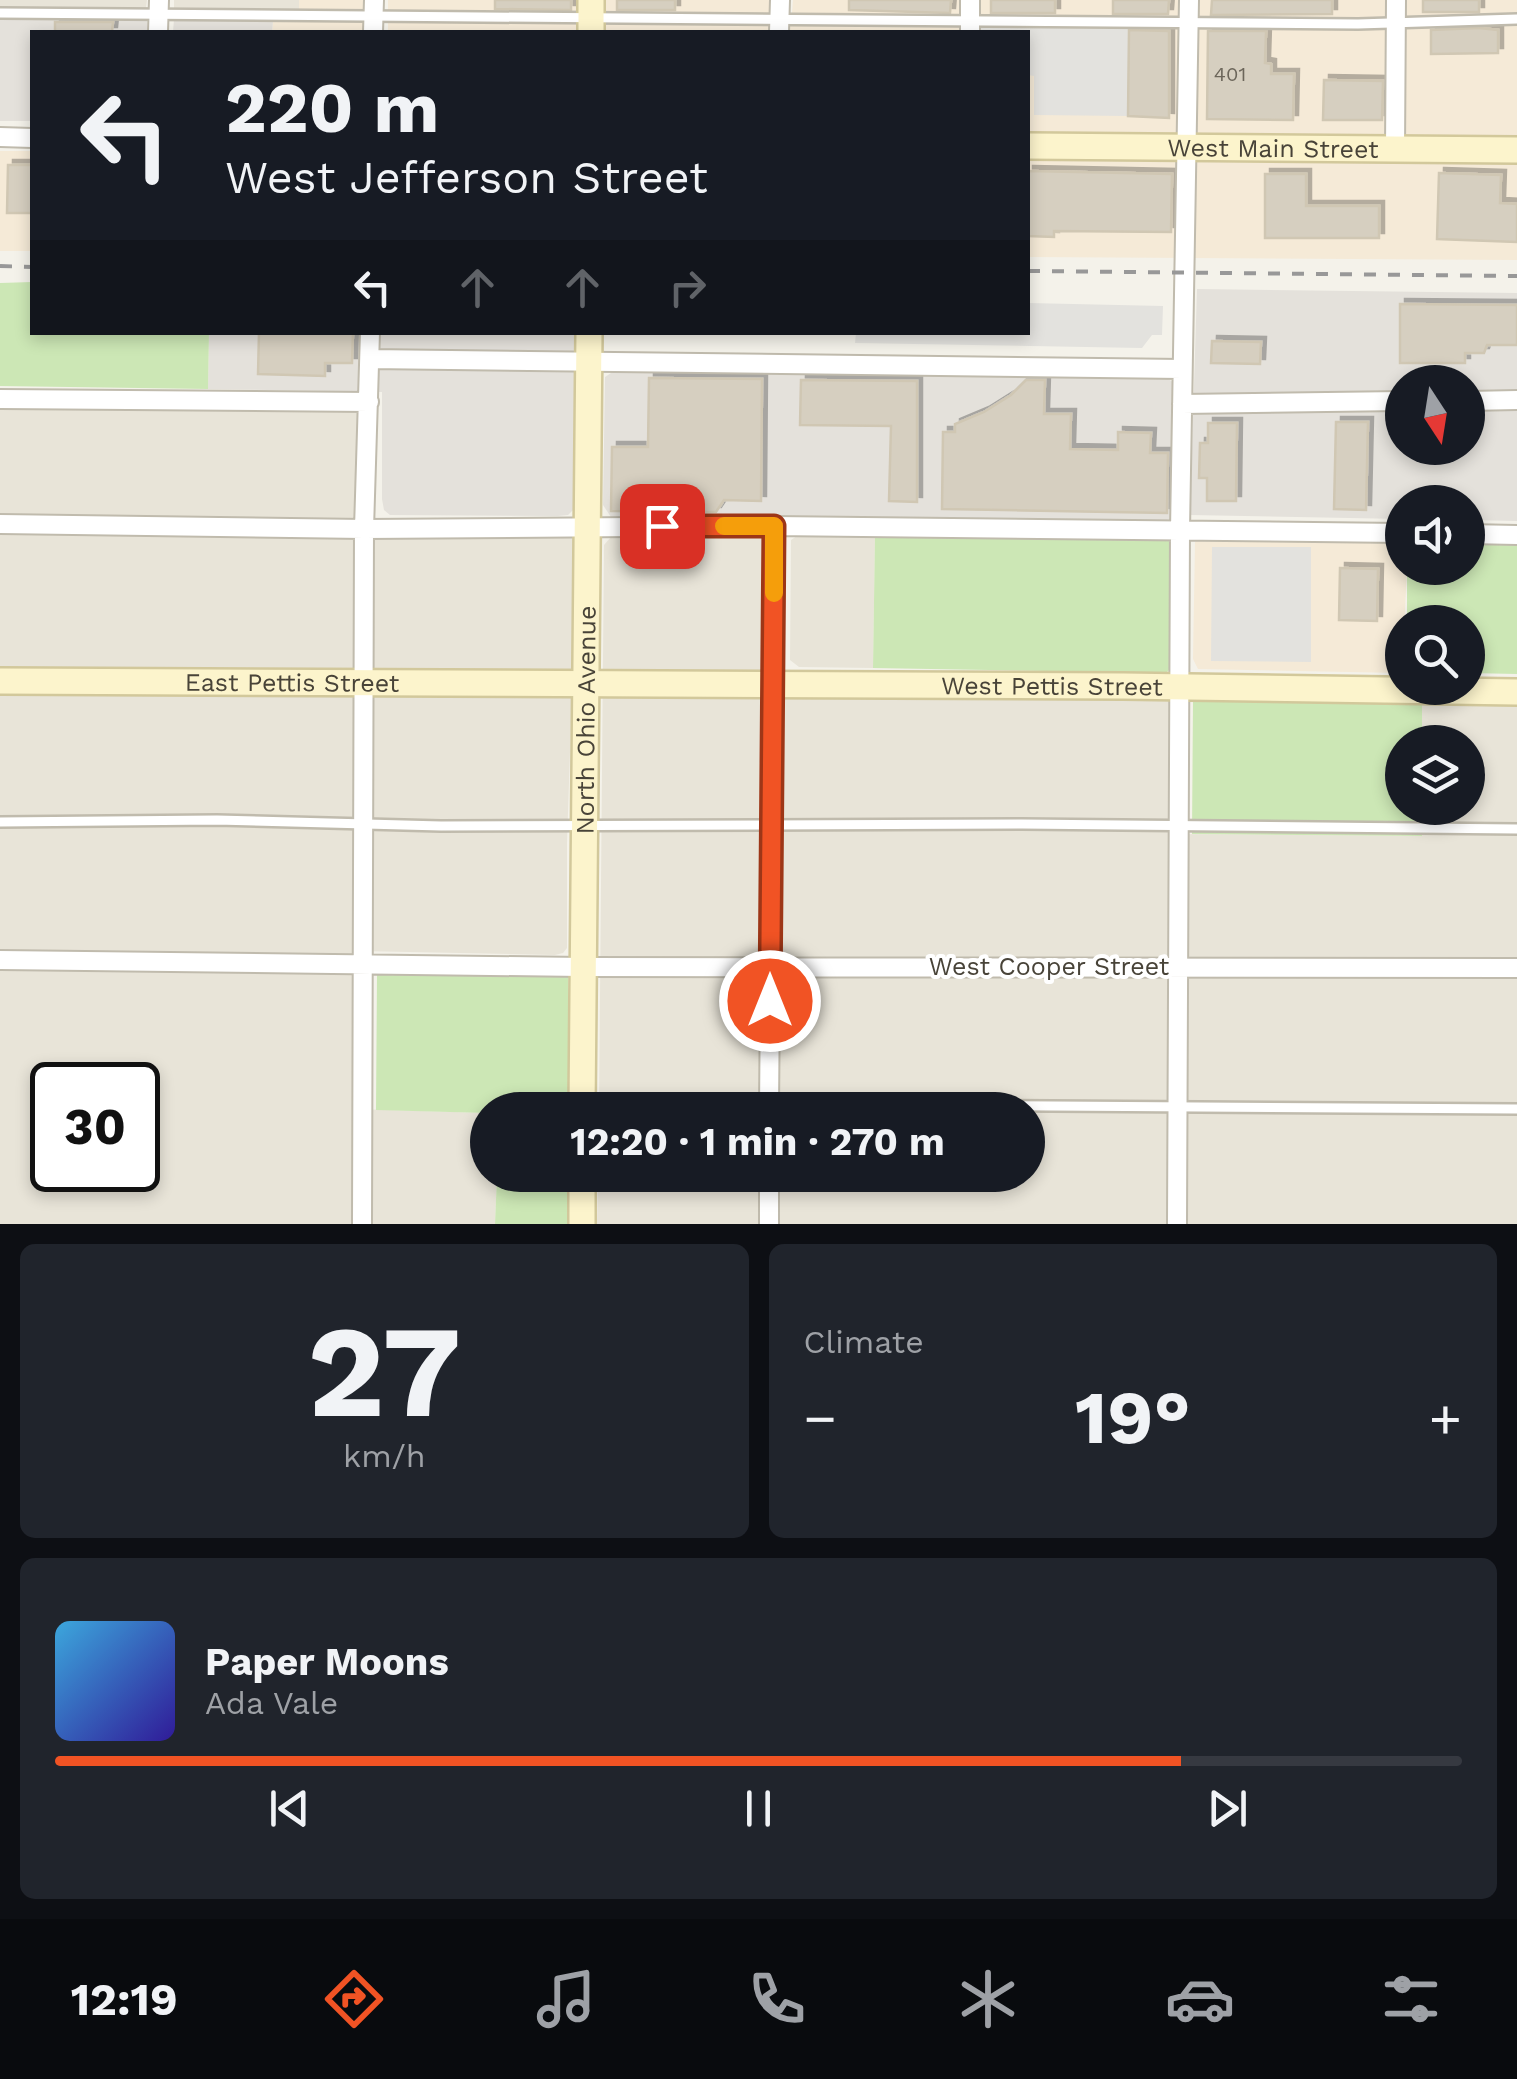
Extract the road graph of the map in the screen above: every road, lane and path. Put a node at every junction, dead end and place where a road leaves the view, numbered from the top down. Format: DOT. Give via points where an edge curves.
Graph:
graph roads {
  1 [pos="970,0"];
  2 [pos="1189,0"];
  3 [pos="1396,0"];
  4 [pos="0,13"];
  5 [pos="159,16"];
  6 [pos="373,16"];
  7 [pos="591,17"];
  8 [pos="780,17"];
  9 [pos="1517,19"];
  10 [pos="1396,22"];
  11 [pos="1188,23"];
  12 [pos="970,26"];
  13 [pos="0,137"];
  14 [pos="30,138"];
  15 [pos="1030,146"];
  16 [pos="1188,147"];
  17 [pos="1395,149"];
  18 [pos="1517,150"];
  19 [pos="370,335"];
  20 [pos="589,335"];
  21 [pos="370,359"];
  22 [pos="588,361"];
  23 [pos="1182,369"];
  24 [pos="0,399"];
  25 [pos="1517,400"];
  26 [pos="1485,401"];
  27 [pos="369,402"];
  28 [pos="1385,402"];
  29 [pos="1182,404"];
  30 [pos="0,524"];
  31 [pos="587,526"];
  32 [pos="774,526"];
  33 [pos="364,529"];
  34 [pos="1180,530"];
  35 [pos="1385,533"];
  36 [pos="1485,534"];
  37 [pos="1517,535"];
  38 [pos="0,681"];
  39 [pos="366,683"];
  40 [pos="586,684"];
  41 [pos="773,684"];
  42 [pos="1180,686"];
  43 [pos="1517,692"];
  44 [pos="0,822"];
  45 [pos="364,824"];
  46 [pos="582,826"];
  47 [pos="772,826"];
  48 [pos="1180,826"];
  49 [pos="1517,829"];
  50 [pos="0,960"];
  51 [pos="363,964"];
  52 [pos="582,966"];
  53 [pos="771,966"];
  54 [pos="1178,966"];
  55 [pos="1517,968"];
  56 [pos="582,1092"];
  57 [pos="770,1092"];
  58 [pos="1045,1108"];
  59 [pos="1178,1108"];
  60 [pos="1517,1108"];
  61 [pos="582,1192"];
  62 [pos="769,1192"];
  63 [pos="362,1224"];
  64 [pos="582,1224"];
  65 [pos="769,1224"];
  66 [pos="1178,1224"];
  1 -- 12 [label="street"];
  2 -- 11 [label="street"];
  3 -- 10 [label="street"];
  4 -- 5 [label="lane"];
  5 -- 6 [label="lane"];
  6 -- 7 [label="lane"];
  7 -- 8 [label="lane"];
  8 -- 12 [label="lane"];
  9 -- 10 [label="lane"];
  10 -- 11 [label="lane"];
  10 -- 17 [label="street"];
  11 -- 12 [label="lane"];
  11 -- 16 [label="street"];
  13 -- 14 [label="street"];
  15 -- 16 [label="street, West Main Street"];
  16 -- 17 [label="street, West Main Street"];
  16 -- 23 [label="street"];
  17 -- 18 [label="street, West Main Street"];
  19 -- 21 [label="street"];
  20 -- 22 [label="street, North Ohio Avenue"];
  21 -- 22 [label="street"];
  21 -- 27 [label="street"];
  22 -- 23 [label="street"];
  22 -- 31 [label="street, North Ohio Avenue"];
  23 -- 29 [label="street"];
  24 -- 27 [label="street"];
  25 -- 26 [label="street"];
  27 -- 33 [label="street"];
  28 -- 29 [label="street"];
  29 -- 34 [label="street"];
  30 -- 33 [label="street"];
  31 -- 32 [label="street"];
  31 -- 33 [label="street"];
  31 -- 40 [label="street, North Ohio Avenue"];
  32 -- 34 [label="street"];
  32 -- 41 [label="street"];
  33 -- 39 [label="street"];
  34 -- 35 [label="street"];
  34 -- 42 [label="street"];
  36 -- 37 [label="street"];
  38 -- 39 [label="street, East Pettis Street"];
  39 -- 40 [label="street, East Pettis Street"];
  39 -- 45 [label="street"];
  40 -- 41 [label="street, West Pettis Street"];
  40 -- 46 [label="street, North Ohio Avenue"];
  41 -- 42 [label="street, West Pettis Street"];
  41 -- 47 [label="street"];
  42 -- 43 [label="street, West Pettis Street"];
  42 -- 48 [label="street"];
  44 -- 45 [label="lane"];
  45 -- 46 [label="lane"];
  45 -- 51 [label="street"];
  46 -- 47 [label="lane"];
  46 -- 52 [label="street, North Ohio Avenue"];
  47 -- 48 [label="lane"];
  47 -- 53 [label="street"];
  48 -- 49 [label="lane"];
  48 -- 54 [label="street"];
  50 -- 51 [label="street, West Cooper Street"];
  51 -- 52 [label="street, West Cooper Street"];
  51 -- 63 [label="street"];
  52 -- 53 [label="street, West Cooper Street"];
  52 -- 56 [label="street, North Ohio Avenue"];
  53 -- 54 [label="street, West Cooper Street"];
  53 -- 57 [label="street"];
  54 -- 55 [label="street, West Cooper Street"];
  54 -- 59 [label="street"];
  58 -- 59 [label="lane"];
  59 -- 60 [label="lane"];
  59 -- 66 [label="street"];
  61 -- 64 [label="street"];
  62 -- 65 [label="street"];
}
